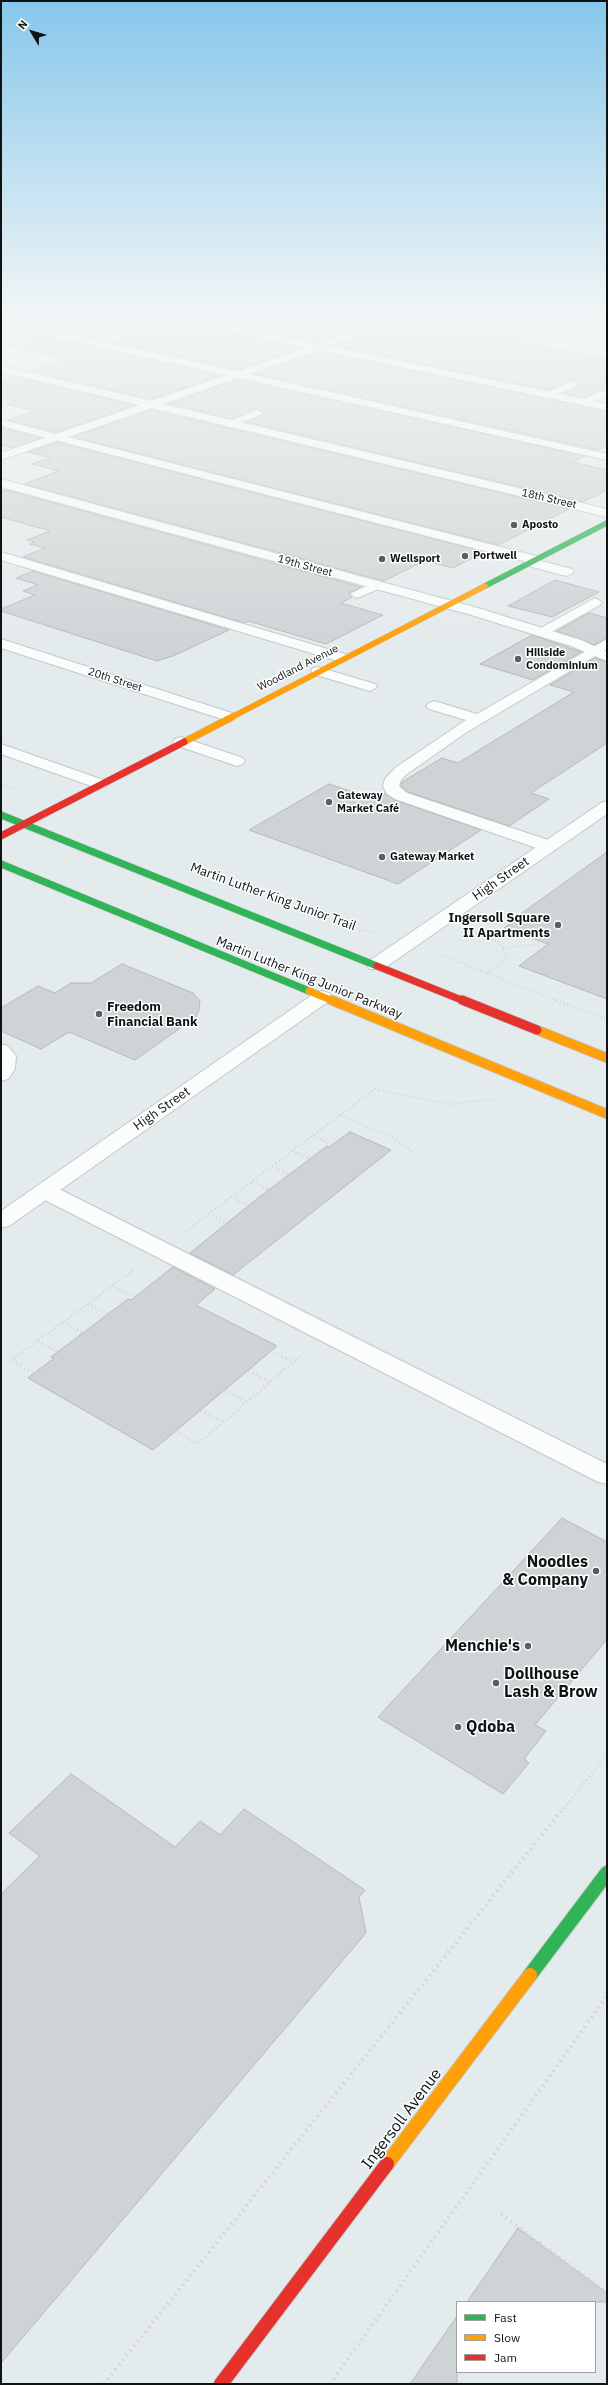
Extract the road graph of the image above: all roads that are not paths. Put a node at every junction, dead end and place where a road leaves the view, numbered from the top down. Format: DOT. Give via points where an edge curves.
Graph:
graph roads {
  1 [pos="21,428"];
  2 [pos="84,428"];
  3 [pos="247,428"];
  4 [pos="474,428"];
  5 [pos="57,438"];
  6 [pos="1,457"];
  7 [pos="607,457"];
  8 [pos="1,483"];
  9 [pos="607,513"];
  10 [pos="386,522"];
  11 [pos="607,523"];
  12 [pos="375,527"];
  13 [pos="1,556"];
  14 [pos="532,561"];
  15 [pos="567,572"];
  16 [pos="376,585"];
  17 [pos="357,594"];
  18 [pos="595,602"];
  19 [pos="447,604"];
  20 [pos="541,632"];
  21 [pos="1,643"];
  22 [pos="607,643"];
  23 [pos="600,654"];
  24 [pos="343,658"];
  25 [pos="318,671"];
  26 [pos="370,686"];
  27 [pos="434,706"];
  28 [pos="230,717"];
  29 [pos="478,720"];
  30 [pos="181,742"];
  31 [pos="1,749"];
  32 [pos="237,761"];
  33 [pos="100,784"];
  34 [pos="607,806"];
  35 [pos="1,815"];
  36 [pos="23,824"];
  37 [pos="1,836"];
  38 [pos="548,846"];
  39 [pos="1,864"];
  40 [pos="376,965"];
  41 [pos="322,998"];
  42 [pos="1,1050"];
  43 [pos="607,1058"];
  44 [pos="2,1069"];
  45 [pos="607,1114"];
  46 [pos="45,1190"];
  47 [pos="1,1221"];
  48 [pos="607,1475"];
  49 [pos="607,1873"];
  50 [pos="221,2384"];
  1 -- 5 [label="street"];
  2 -- 5 [label="street"];
  3 -- 9 [label="street, 18th Street"];
  4 -- 7 [label="street"];
  5 -- 6 [label="street"];
  5 -- 10 [label="street"];
  8 -- 16 [label="street, 19th Street"];
  10 -- 12 [label="street"];
  10 -- 14 [label="street"];
  11 -- 14 [label="main road, Woodland Avenue"];
  13 -- 24 [label="street" via="278,634"];
  14 -- 15 [label="street"];
  14 -- 19 [label="main road, Woodland Avenue"];
  16 -- 17 [label="street"];
  16 -- 19 [label="street, 19th Street"];
  18 -- 20 [label="street"];
  19 -- 20 [label="street, 19th Street"];
  19 -- 24 [label="main road, Woodland Avenue"];
  20 -- 23 [label="street, 19th Street" via="576,642"];
  21 -- 28 [label="street, 20th Street"];
  22 -- 23 [label="street"];
  23 -- 29 [label="street"];
  24 -- 25 [label="main road, Woodland Avenue"];
  25 -- 26 [label="street"];
  25 -- 28 [label="main road, Woodland Avenue"];
  27 -- 29 [label="street"];
  28 -- 30 [label="main road, Woodland Avenue"];
  29 -- 38 [label="street" via="401,771 393,779 393,791"];
  30 -- 32 [label="street"];
  30 -- 33 [label="main road, Woodland Avenue"];
  31 -- 33 [label="street"];
  33 -- 36 [label="main road, Woodland Avenue"];
  34 -- 38 [label="street, High Street"];
  35 -- 36 [label="main road"];
  36 -- 37 [label="main road, Woodland Avenue"];
  36 -- 40 [label="main road"];
  38 -- 40 [label="street, High Street"];
  39 -- 41 [label="main road, Martin Luther King Junior Parkway"];
  40 -- 43 [label="main road"];
  41 -- 45 [label="main road, Martin Luther King Junior Parkway"];
  41 -- 46 [label="street, High Street"];
  42 -- 44 [label="street" via="6,1056"];
  46 -- 47 [label="street, High Street"];
  46 -- 48 [label="street"];
  49 -- 50 [label="main road, Ingersoll Avenue"];
}
